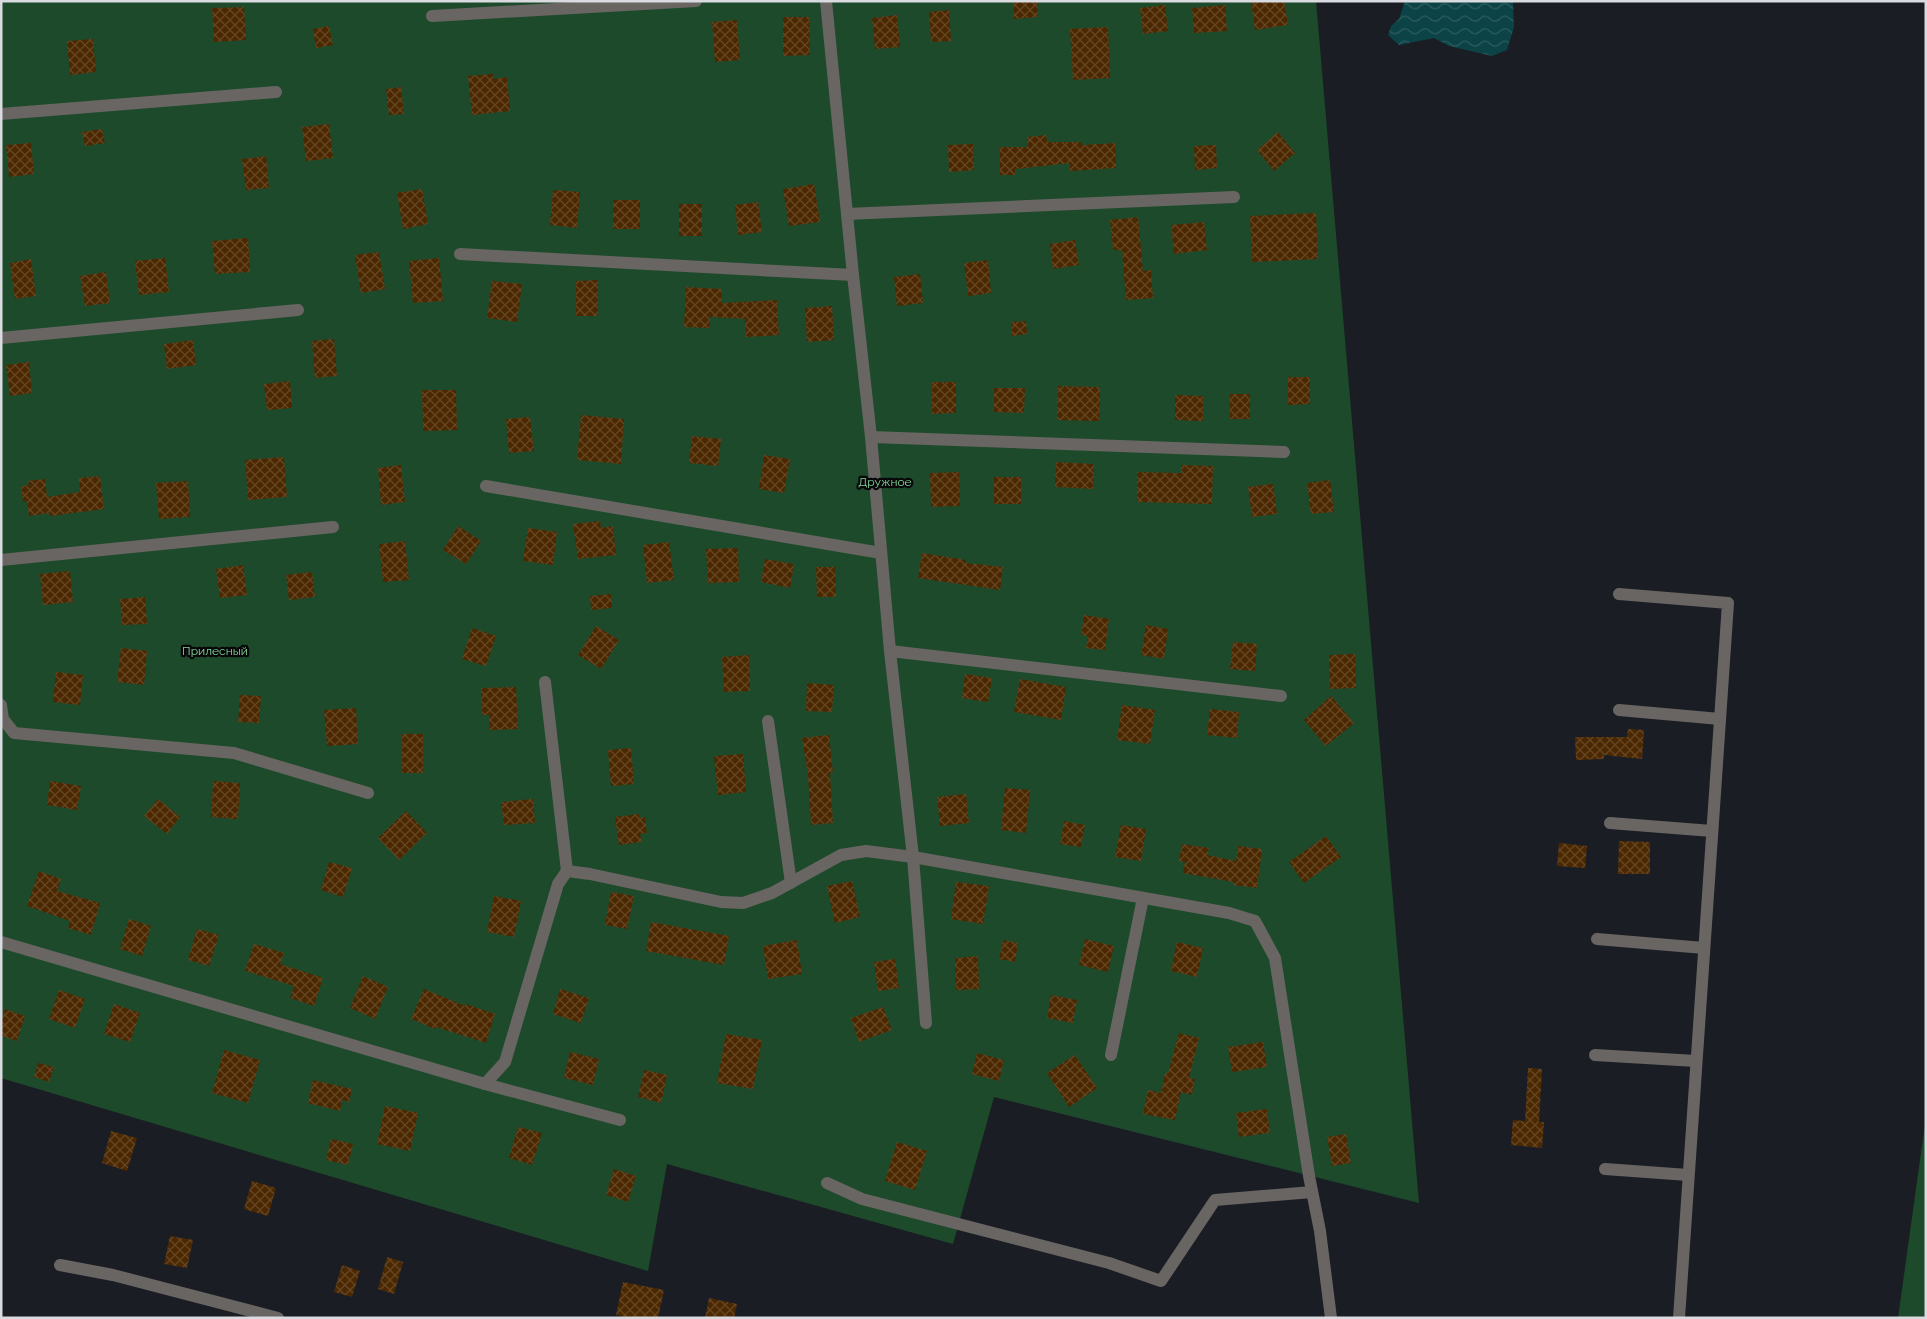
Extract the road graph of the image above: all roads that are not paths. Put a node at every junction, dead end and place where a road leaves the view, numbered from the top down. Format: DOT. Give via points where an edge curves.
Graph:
graph roads {
  1 [pos="696,1"];
  2 [pos="826,1"];
  3 [pos="432,16"];
  4 [pos="276,92"];
  5 [pos="1,114"];
  6 [pos="1234,197"];
  7 [pos="847,214"];
  8 [pos="460,254"];
  9 [pos="853,275"];
  10 [pos="298,310"];
  11 [pos="1,338"];
  12 [pos="871,437"];
  13 [pos="1284,452"];
  14 [pos="486,486"];
  15 [pos="333,527"];
  16 [pos="881,553"];
  17 [pos="1,560"];
  18 [pos="1619,594"];
  19 [pos="890,651"];
  20 [pos="545,682"];
  21 [pos="1281,696"];
  22 [pos="1,705"];
  23 [pos="1619,710"];
  24 [pos="1720,719"];
  25 [pos="768,721"];
  26 [pos="368,793"];
  27 [pos="1610,823"];
  28 [pos="1712,831"];
  29 [pos="913,857"];
  30 [pos="567,871"];
  31 [pos="791,883"];
  32 [pos="1143,898"];
  33 [pos="1597,939"];
  34 [pos="1,942"];
  35 [pos="1704,948"];
  36 [pos="926,1024"];
  37 [pos="1111,1055"];
  38 [pos="1595,1055"];
  39 [pos="1696,1061"];
  40 [pos="484,1084"];
  41 [pos="620,1120"];
  42 [pos="1605,1169"];
  43 [pos="1688,1175"];
  44 [pos="827,1183"];
  45 [pos="1312,1192"];
  46 [pos="60,1266"];
  47 [pos="278,1318"];
  48 [pos="1332,1318"];
  49 [pos="1679,1318"];
  1 -- 3 [label="street"];
  2 -- 7 [label="street"];
  4 -- 5 [label="street"];
  6 -- 7 [label="street"];
  7 -- 9 [label="street"];
  8 -- 9 [label="street"];
  9 -- 12 [label="street"];
  10 -- 11 [label="street"];
  12 -- 13 [label="street"];
  12 -- 16 [label="street"];
  14 -- 16 [label="street"];
  15 -- 17 [label="street"];
  16 -- 19 [label="street"];
  18 -- 24 [label="street" via="1728,602"];
  19 -- 21 [label="street"];
  19 -- 29 [label="street"];
  20 -- 30 [label="street"];
  22 -- 26 [label="street" via="3,720 14,733 234,753"];
  23 -- 24 [label="street"];
  24 -- 28 [label="street"];
  25 -- 31 [label="street"];
  27 -- 28 [label="street"];
  28 -- 35 [label="street"];
  29 -- 31 [label="street" via="866,851 841,855"];
  29 -- 32 [label="street"];
  29 -- 36 [label="street"];
  30 -- 31 [label="street" via="721,902 743,903"];
  30 -- 40 [label="street" via="558,884 505,1062"];
  32 -- 37 [label="street"];
  32 -- 45 [label="street" via="1229,913 1255,921 1274,958"];
  33 -- 35 [label="street"];
  34 -- 40 [label="street"];
  35 -- 39 [label="street"];
  38 -- 39 [label="street"];
  39 -- 43 [label="street"];
  40 -- 41 [label="street"];
  42 -- 43 [label="street"];
  43 -- 49 [label="street"];
  44 -- 45 [label="street" via="862,1199 1109,1263 1161,1281 1214,1200"];
  45 -- 48 [label="street"];
  46 -- 47 [label="street" via="113,1275"];
}
